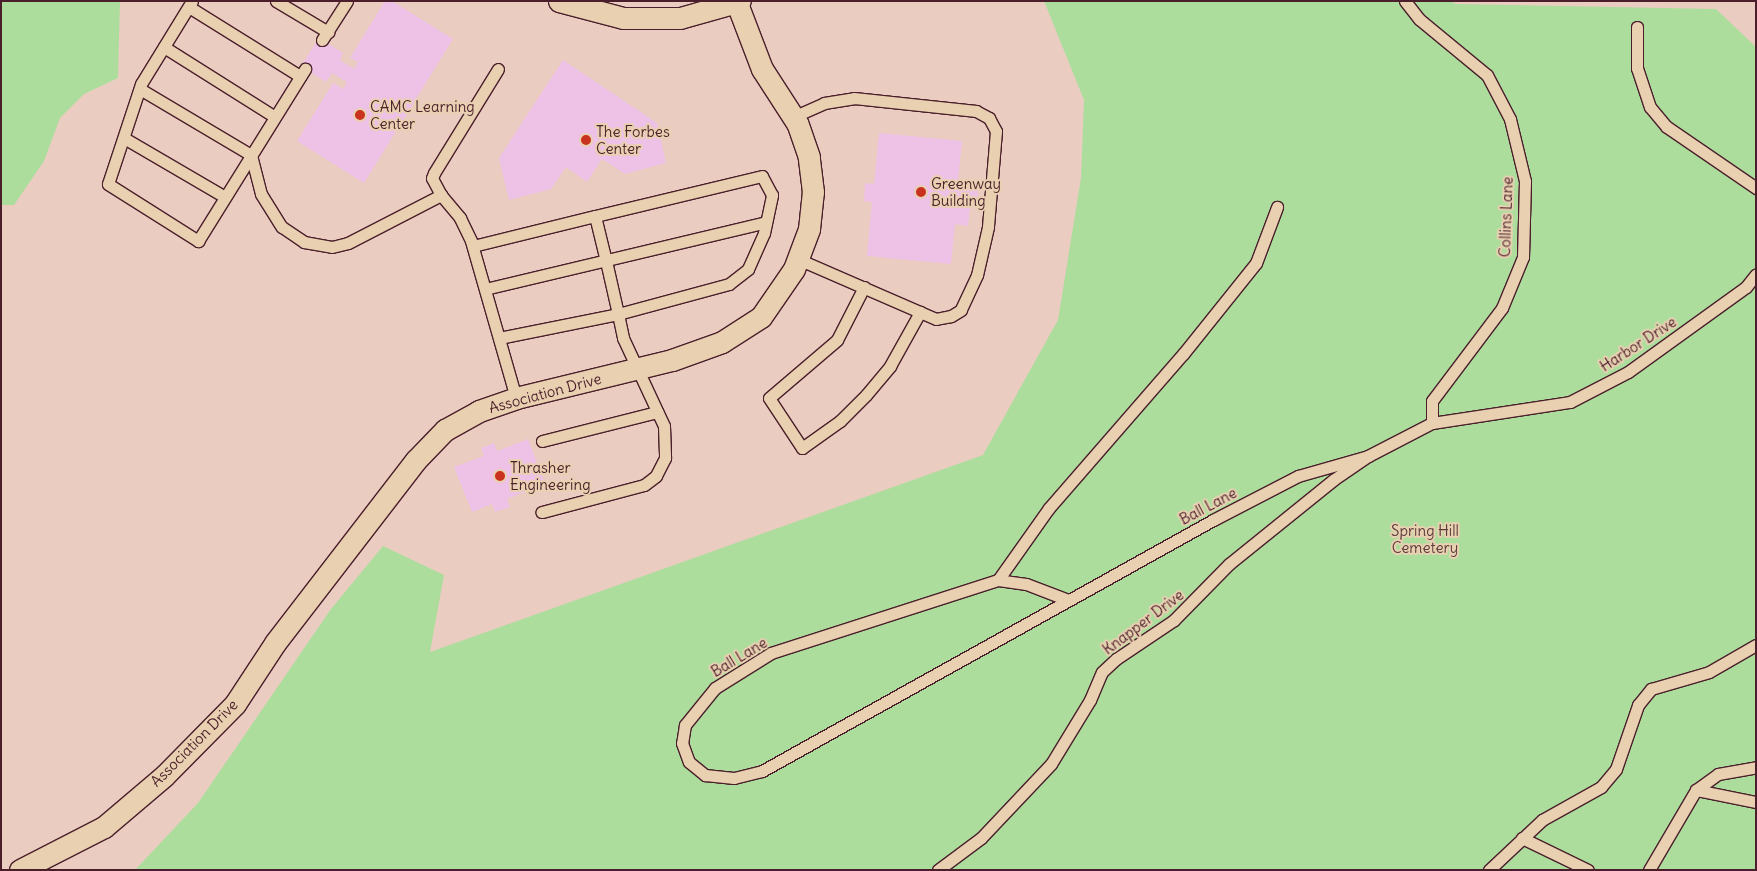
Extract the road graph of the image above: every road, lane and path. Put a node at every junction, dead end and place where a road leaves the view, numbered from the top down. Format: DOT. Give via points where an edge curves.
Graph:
graph roads {
  1 [pos="276,1"];
  2 [pos="347,1"];
  3 [pos="560,1"];
  4 [pos="1405,1"];
  5 [pos="737,2"];
  6 [pos="191,4"];
  7 [pos="1636,27"];
  8 [pos="164,47"];
  9 [pos="498,69"];
  10 [pos="140,90"];
  11 [pos="275,117"];
  12 [pos="793,117"];
  13 [pos="124,138"];
  14 [pos="251,155"];
  15 [pos="1756,188"];
  16 [pos="442,195"];
  17 [pos="226,197"];
  18 [pos="1277,207"];
  19 [pos="595,216"];
  20 [pos="766,222"];
  21 [pos="472,246"];
  22 [pos="798,259"];
  23 [pos="606,261"];
  24 [pos="1756,274"];
  25 [pos="864,287"];
  26 [pos="485,289"];
  27 [pos="920,312"];
  28 [pos="618,314"];
  29 [pos="499,338"];
  30 [pos="639,368"];
  31 [pos="516,398"];
  32 [pos="657,412"];
  33 [pos="1432,423"];
  34 [pos="542,440"];
  35 [pos="1368,456"];
  36 [pos="542,512"];
  37 [pos="998,580"];
  38 [pos="1068,600"];
  39 [pos="1756,645"];
  40 [pos="1756,766"];
  41 [pos="1696,790"];
  42 [pos="1756,802"];
  43 [pos="1522,838"];
  44 [pos="20,870"];
  45 [pos="938,870"];
  46 [pos="1489,870"];
  47 [pos="1588,870"];
  48 [pos="1648,870"];
  1 -- 2 [label="lane" via="325,36"];
  3 -- 5 [label="street" via="624,18 680,18"];
  4 -- 33 [label="lane, Collins Lane" via="1419,19 1487,75 1510,119 1525,181 1522,257 1502,308 1432,401"];
  5 -- 12 [label="street, Association Drive" via="762,69"];
  6 -- 8 [label="lane"];
  6 -- 11 [label="lane" via="303,72"];
  7 -- 15 [label="lane" via="1636,68 1650,107 1667,127"];
  8 -- 10 [label="lane"];
  8 -- 11 [label="lane"];
  9 -- 16 [label="lane" via="434,173 432,178"];
  10 -- 13 [label="lane"];
  10 -- 14 [label="lane"];
  11 -- 14 [label="lane"];
  12 -- 22 [label="street, Association Drive" via="809,157 813,192 809,229"];
  12 -- 27 [label="lane" via="824,103 854,98 976,112 990,118 996,131 988,227 968,299 961,310 951,316 936,319"];
  13 -- 17 [label="lane"];
  13 -- 17 [label="lane" via="108,184 198,241"];
  14 -- 16 [label="lane" via="261,194 271,212 282,227 304,242 332,247 348,243"];
  14 -- 17 [label="lane"];
  16 -- 21 [label="lane" via="460,218"];
  18 -- 37 [label="lane" via="1256,263 1183,354 1049,508"];
  19 -- 20 [label="lane" via="762,176 772,195"];
  19 -- 21 [label="lane"];
  19 -- 23 [label="lane"];
  20 -- 23 [label="lane"];
  20 -- 28 [label="lane" via="748,269 729,284"];
  21 -- 26 [label="lane"];
  22 -- 25 [label="lane"];
  22 -- 30 [label="street, Association Drive" via="782,290 760,317 722,342"];
  23 -- 26 [label="lane"];
  23 -- 28 [label="lane"];
  24 -- 33 [label="lane, Harbor Drive" via="1746,287 1628,372 1570,402"];
  25 -- 27 [label="lane"];
  25 -- 27 [label="lane" via="837,340 769,398 802,448 840,421 866,395 890,366"];
  26 -- 29 [label="lane"];
  28 -- 29 [label="lane"];
  28 -- 30 [label="lane" via="623,338"];
  29 -- 31 [label="lane"];
  30 -- 31 [label="street, Association Drive"];
  30 -- 32 [label="lane"];
  31 -- 44 [label="street, Association Drive" via="479,411 445,430 416,460 275,643 236,704 164,775 104,827"];
  32 -- 34 [label="lane"];
  32 -- 36 [label="lane" via="666,441 665,458 656,476 644,485"];
  33 -- 35 [label="lane, Knapper Drive"];
  35 -- 38 [label="lane, Ball Lane" via="1298,476"];
  35 -- 45 [label="lane, Knapper Drive" via="1333,480 1229,564 1174,620 1116,658 1102,672 1090,700 1051,764 981,838"];
  37 -- 38 [label="lane, Ball Lane" via="1026,584"];
  37 -- 38 [label="lane, Ball Lane" via="771,653 715,688 685,725 682,744 690,762 705,775 734,778 762,771"];
  39 -- 43 [label="lane" via="1709,672 1651,689 1638,705 1616,769 1606,781 1542,820"];
  40 -- 41 [label="lane" via="1718,774"];
  41 -- 42 [label="lane"];
  41 -- 48 [label="lane"];
  43 -- 46 [label="lane"];
  43 -- 47 [label="lane"];
}
